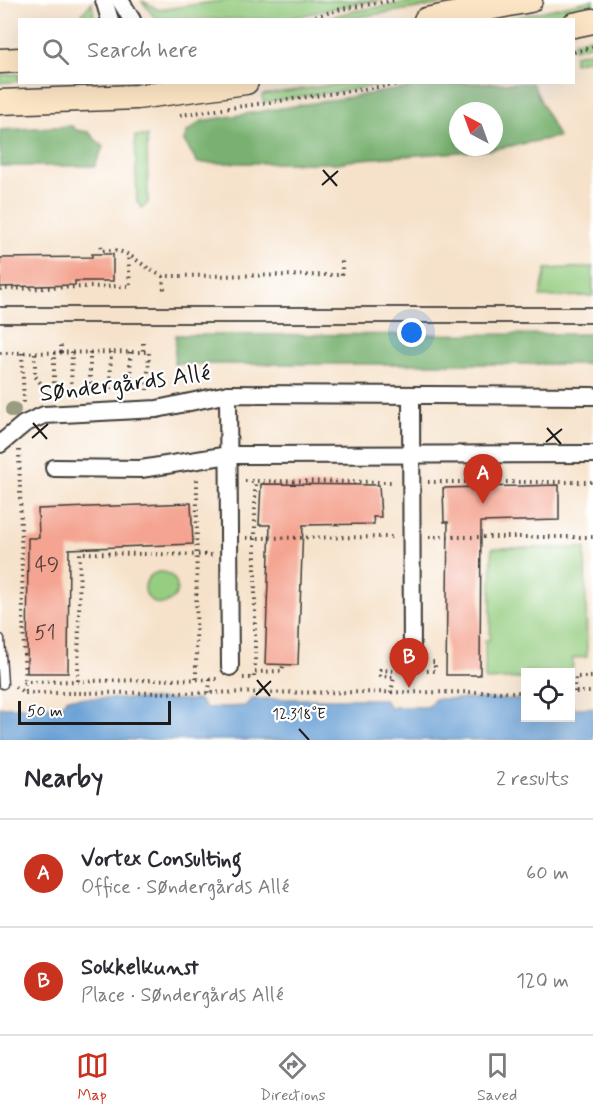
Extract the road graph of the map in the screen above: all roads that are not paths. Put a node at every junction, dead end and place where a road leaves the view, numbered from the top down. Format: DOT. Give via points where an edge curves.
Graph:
graph roads {
  1 [pos="104,0"];
  2 [pos="120,0"];
  3 [pos="530,0"];
  4 [pos="109,18"];
  5 [pos="131,18"];
  6 [pos="436,18"];
  7 [pos="593,21"];
  8 [pos="575,25"];
  9 [pos="18,60"];
  10 [pos="0,61"];
  11 [pos="219,84"];
  12 [pos="137,90"];
  13 [pos="0,102"];
  14 [pos="228,394"];
  15 [pos="411,396"];
  16 [pos="593,396"];
  17 [pos="0,444"];
  18 [pos="412,454"];
  19 [pos="593,454"];
  20 [pos="230,455"];
  21 [pos="54,468"];
  22 [pos="0,639"];
  23 [pos="412,662"];
  24 [pos="230,667"];
  25 [pos="3,684"];
  1 -- 4 [label="street"];
  2 -- 5 [label="street"];
  3 -- 6 [label="main road"];
  7 -- 8 [label="main road"];
  9 -- 10 [label="main road"];
  11 -- 12 [label="main road"];
  12 -- 13 [label="main road"];
  14 -- 15 [label="street, Søndergårds Allé"];
  14 -- 17 [label="street, Søndergårds Allé" via="157,409 44,415 21,426"];
  14 -- 20 [label="street, Søndergårds Allé"];
  15 -- 16 [label="street, Søndergårds Allé"];
  15 -- 18 [label="street"];
  18 -- 19 [label="street"];
  18 -- 20 [label="street"];
  18 -- 23 [label="street"];
  20 -- 21 [label="street" via="141,470"];
  20 -- 24 [label="street, Søndergårds Allé"];
  22 -- 25 [label="lane"];
}
